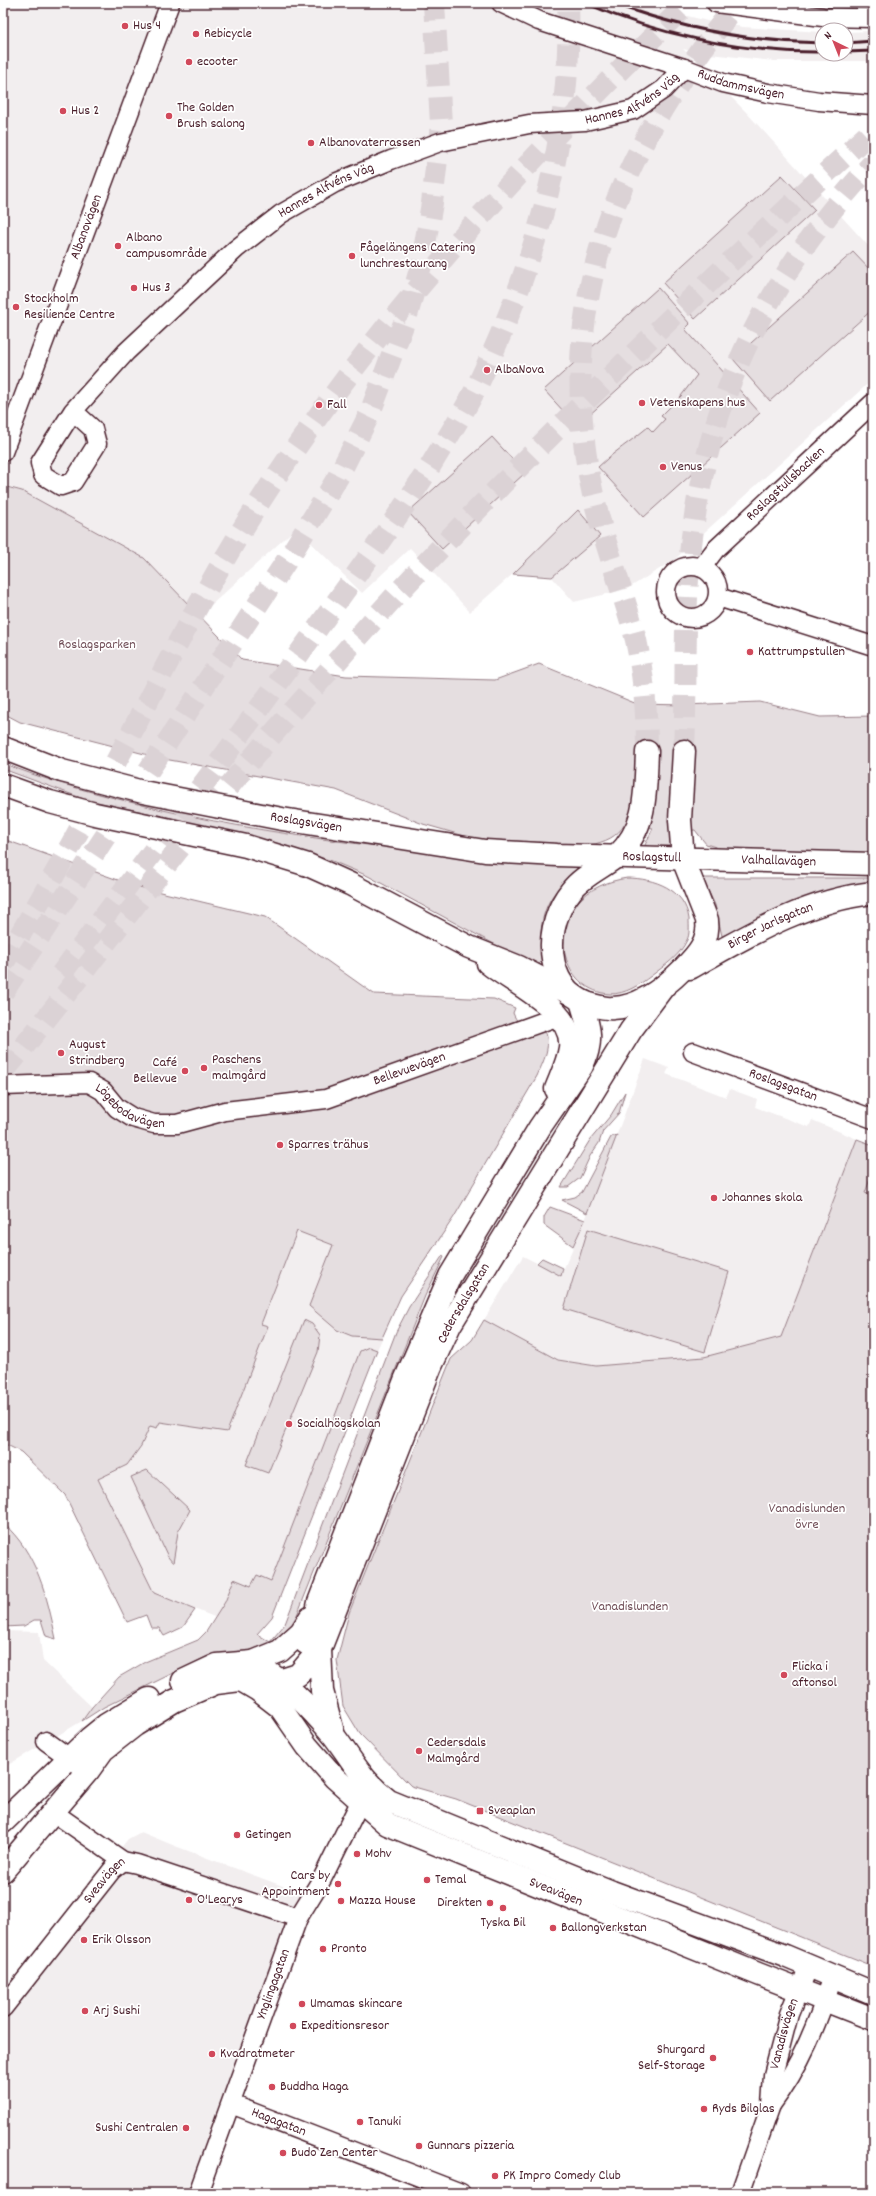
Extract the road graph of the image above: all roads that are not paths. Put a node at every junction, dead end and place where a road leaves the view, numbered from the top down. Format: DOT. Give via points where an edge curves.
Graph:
graph roads {
  1 [pos="170,3"];
  2 [pos="502,3"];
  3 [pos="716,3"];
  4 [pos="873,18"];
  5 [pos="684,68"];
  6 [pos="873,105"];
  7 [pos="873,403"];
  8 [pos="73,411"];
  9 [pos="3,452"];
  10 [pos="702,567"];
  11 [pos="718,597"];
  12 [pos="873,646"];
  13 [pos="3,748"];
  14 [pos="684,751"];
  15 [pos="647,752"];
  16 [pos="3,785"];
  17 [pos="617,856"];
  18 [pos="683,859"];
  19 [pos="873,864"];
  20 [pos="873,893"];
  21 [pos="469,947"];
  22 [pos="669,982"];
  23 [pos="577,998"];
  24 [pos="559,1016"];
  25 [pos="692,1052"];
  26 [pos="3,1086"];
  27 [pos="257,1108"];
  28 [pos="873,1119"];
  29 [pos="540,1127"];
  30 [pos="319,1602"];
  31 [pos="320,1649"];
  32 [pos="253,1662"];
  33 [pos="240,1680"];
  34 [pos="280,1680"];
  35 [pos="280,1707"];
  36 [pos="46,1742"];
  37 [pos="338,1743"];
  38 [pos="68,1758"];
  39 [pos="88,1771"];
  40 [pos="365,1792"];
  41 [pos="53,1812"];
  42 [pos="3,1822"];
  43 [pos="123,1861"];
  44 [pos="3,1870"];
  45 [pos="298,1918"];
  46 [pos="809,1966"];
  47 [pos="834,1976"];
  48 [pos="799,1990"];
  49 [pos="873,1993"];
  50 [pos="825,2000"];
  51 [pos="3,2008"];
  52 [pos="873,2018"];
  53 [pos="231,2104"];
  54 [pos="771,2105"];
  55 [pos="436,2188"];
  56 [pos="198,2193"];
  57 [pos="461,2193"];
  58 [pos="740,2193"];
  1 -- 9 [label="street, Albanovägen"];
  2 -- 5 [label="street, Ruddammsvägen" via="539,21"];
  3 -- 4 [label="street" via="823,17"];
  5 -- 6 [label="street, Ruddammsvägen" via="723,83 768,93 820,101"];
  5 -- 8 [label="street, Hannes Alfvéns Väg" via="664,89 633,110 585,121 529,124 440,142 335,183 281,214 236,249 126,352"];
  7 -- 10 [label="street, Roslagstullsbacken" via="715,550"];
  10 -- 11 [label="street" via="713,576"];
  10 -- 11 [label="street" via="691,566 675,572 666,586 668,603 679,615 695,618 710,611"];
  11 -- 12 [label="street"];
  13 -- 17 [label="main road, Roslagsvägen" via="62,771 143,792 282,819 485,851"];
  14 -- 18 [label="main road" via="680,831"];
  15 -- 17 [label="main road" via="642,813 632,840"];
  16 -- 21 [label="main road" via="50,802 95,814 246,846 308,865 350,884"];
  17 -- 18 [label="main road, Roslagstull"];
  17 -- 23 [label="main road, Roslagstull" via="572,889 562,902 555,919 551,942 555,967 565,986"];
  18 -- 19 [label="main road, Valhallavägen"];
  18 -- 22 [label="main road, Roslagstull" via="704,909 708,931 705,942 693,959"];
  20 -- 22 [label="main road, Birger Jarlsgatan" via="838,898 786,918 751,934"];
  21 -- 23 [label="main road" via="519,967"];
  21 -- 24 [label="main road" via="501,974 535,995"];
  22 -- 23 [label="main road, Roslagstull" via="628,1006 599,1007"];
  22 -- 31 [label="main road, Cedersdalsgatan" via="631,1030 450,1326 431,1366"];
  23 -- 29 [label="main road, Cedersdalsgatan" via="590,1034 586,1057"];
  24 -- 27 [label="street, Bellevuevägen" via="326,1100"];
  24 -- 29 [label="main road, Cedersdalsgatan" via="568,1030 570,1047 554,1096"];
  25 -- 28 [label="street, Roslagsgatan"];
  26 -- 27 [label="street, Lögebodavägen" via="89,1082 117,1108 128,1115 154,1124 177,1124 225,1111"];
  29 -- 30 [label="main road, Cedersdalsgatan" via="450,1276 430,1319"];
  30 -- 32 [label="main road, Cedersdalsgatan" via="301,1632 280,1651"];
  30 -- 34 [label="main road, Cedersdalsgatan" via="313,1631"];
  31 -- 34 [label="main road, Cedersdalsgatan" via="298,1675"];
  31 -- 37 [label="main road, Cedersdalsgatan" via="322,1691"];
  32 -- 34 [label="main road, Sveavägen"];
  32 -- 38 [label="main road" via="216,1666 169,1687 106,1725"];
  33 -- 34 [label="main road, Cedersdalsgatan"];
  33 -- 35 [label="main road, Sveavägen"];
  33 -- 39 [label="main road" via="216,1683 174,1701 103,1750"];
  34 -- 35 [label="main road"];
  34 -- 37 [label="main road, Sveavägen" via="297,1695"];
  35 -- 40 [label="main road, Sveavägen" via="307,1746 335,1778"];
  36 -- 38 [label="street"];
  37 -- 40 [label="main road, Sveavägen"];
  38 -- 39 [label="street"];
  38 -- 42 [label="main road"];
  39 -- 41 [label="main road"];
  40 -- 45 [label="street, Ynglingagatan" via="322,1879"];
  40 -- 46 [label="main road, Sveavägen" via="612,1892"];
  40 -- 48 [label="main road, Sveavägen" via="387,1824"];
  41 -- 43 [label="street"];
  41 -- 44 [label="main road"];
  43 -- 45 [label="street, Sveavägen"];
  43 -- 51 [label="street, Sveavägen" via="112,1870"];
  45 -- 53 [label="street, Ynglingagatan"];
  46 -- 47 [label="main road, Sveavägen"];
  46 -- 48 [label="street, Vanadisvägen"];
  47 -- 49 [label="main road, Sveavägen"];
  47 -- 50 [label="street, Vanadisvägen"];
  48 -- 50 [label="main road, Sveavägen"];
  48 -- 54 [label="street, Vanadisvägen" via="789,2014 773,2075"];
  50 -- 52 [label="main road, Sveavägen"];
  50 -- 54 [label="street, Vanadisvägen" via="816,2026 789,2082"];
  53 -- 55 [label="street, Hagagatan"];
  53 -- 56 [label="street, Ynglingagatan"];
  54 -- 58 [label="street, Vanadisvägen"];
  55 -- 57 [label="street, Hagagatan"];
}
